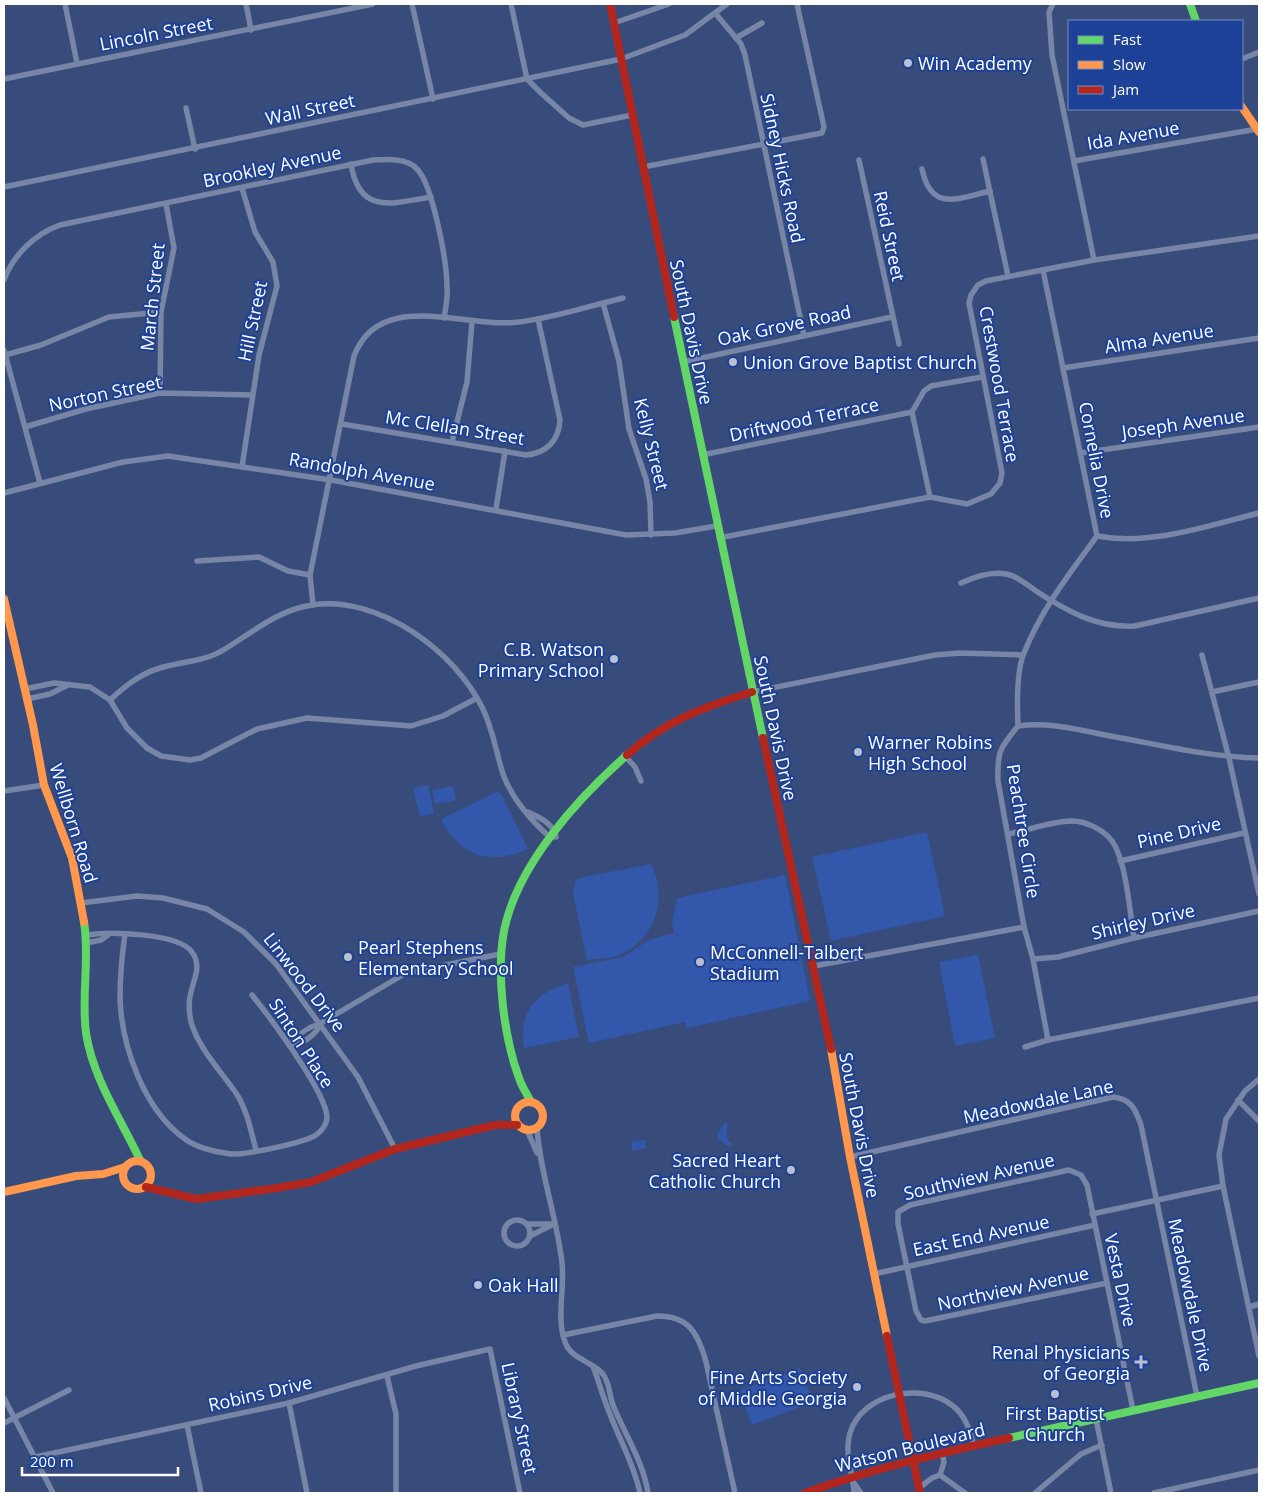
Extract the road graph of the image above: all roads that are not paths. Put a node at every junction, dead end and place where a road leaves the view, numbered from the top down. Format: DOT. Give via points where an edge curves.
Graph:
graph roads {
  1 [pos="65,4"];
  2 [pos="246,4"];
  3 [pos="373,4"];
  4 [pos="412,4"];
  5 [pos="511,4"];
  6 [pos="610,4"];
  7 [pos="669,4"];
  8 [pos="727,4"];
  9 [pos="797,4"];
  10 [pos="1053,4"];
  11 [pos="1190,4"];
  12 [pos="716,14"];
  13 [pos="1196,20"];
  14 [pos="614,23"];
  15 [pos="762,23"];
  16 [pos="251,30"];
  17 [pos="736,38"];
  18 [pos="1259,52"];
  19 [pos="621,59"];
  20 [pos="1243,59"];
  21 [pos="77,63"];
  22 [pos="4,79"];
  23 [pos="527,79"];
  24 [pos="433,99"];
  25 [pos="186,108"];
  26 [pos="1243,108"];
  27 [pos="632,114"];
  28 [pos="1258,131"];
  29 [pos="762,145"];
  30 [pos="194,148"];
  31 [pos="983,159"];
  32 [pos="859,160"];
  33 [pos="1074,161"];
  34 [pos="352,164"];
  35 [pos="643,167"];
  36 [pos="922,169"];
  37 [pos="4,187"];
  38 [pos="242,188"];
  39 [pos="990,192"];
  40 [pos="431,197"];
  41 [pos="166,204"];
  42 [pos="1259,236"];
  43 [pos="1094,260"];
  44 [pos="1043,270"];
  45 [pos="1008,276"];
  46 [pos="4,280"];
  47 [pos="623,298"];
  48 [pos="602,303"];
  49 [pos="161,312"];
  50 [pos="444,318"];
  51 [pos="892,318"];
  52 [pos="538,319"];
  53 [pos="472,322"];
  54 [pos="804,336"];
  55 [pos="1259,338"];
  56 [pos="899,344"];
  57 [pos="4,352"];
  58 [pos="683,362"];
  59 [pos="1063,368"];
  60 [pos="982,377"];
  61 [pos="160,393"];
  62 [pos="252,395"];
  63 [pos="912,412"];
  64 [pos="342,424"];
  65 [pos="25,427"];
  66 [pos="1259,427"];
  67 [pos="452,442"];
  68 [pos="505,451"];
  69 [pos="1081,453"];
  70 [pos="702,455"];
  71 [pos="242,467"];
  72 [pos="331,480"];
  73 [pos="40,483"];
  74 [pos="4,493"];
  75 [pos="930,497"];
  76 [pos="496,509"];
  77 [pos="1259,513"];
  78 [pos="716,526"];
  79 [pos="651,535"];
  80 [pos="1097,536"];
  81 [pos="719,538"];
  82 [pos="197,561"];
  83 [pos="310,576"];
  84 [pos="961,583"];
  85 [pos="1259,598"];
  86 [pos="4,599"];
  87 [pos="1050,600"];
  88 [pos="313,605"];
  89 [pos="1023,655"];
  90 [pos="1202,655"];
  91 [pos="1259,682"];
  92 [pos="66,686"];
  93 [pos="25,689"];
  94 [pos="752,692"];
  95 [pos="1212,692"];
  96 [pos="478,698"];
  97 [pos="28,699"];
  98 [pos="110,700"];
  99 [pos="1018,726"];
  100 [pos="624,755"];
  101 [pos="1229,758"];
  102 [pos="1259,758"];
  103 [pos="641,781"];
  104 [pos="44,784"];
  105 [pos="4,791"];
  106 [pos="528,812"];
  107 [pos="555,830"];
  108 [pos="1244,833"];
  109 [pos="1009,834"];
  110 [pos="550,837"];
  111 [pos="1120,860"];
  112 [pos="1259,894"];
  113 [pos="81,903"];
  114 [pos="1259,911"];
  115 [pos="1024,927"];
  116 [pos="125,934"];
  117 [pos="1134,938"];
  118 [pos="86,939"];
  119 [pos="500,954"];
  120 [pos="1033,959"];
  121 [pos="814,966"];
  122 [pos="252,995"];
  123 [pos="1259,998"];
  124 [pos="321,1023"];
  125 [pos="1048,1040"];
  126 [pos="290,1046"];
  127 [pos="1025,1047"];
  128 [pos="1259,1079"];
  129 [pos="522,1085"];
  130 [pos="1238,1100"];
  131 [pos="531,1102"];
  132 [pos="521,1104"];
  133 [pos="514,1113"];
  134 [pos="1259,1121"];
  135 [pos="495,1124"];
  136 [pos="517,1124"];
  137 [pos="537,1128"];
  138 [pos="527,1130"];
  139 [pos="395,1149"];
  140 [pos="256,1150"];
  141 [pos="850,1157"];
  142 [pos="539,1158"];
  143 [pos="132,1163"];
  144 [pos="103,1174"];
  145 [pos="152,1177"];
  146 [pos="124,1180"];
  147 [pos="146,1186"];
  148 [pos="1223,1186"];
  149 [pos="168,1191"];
  150 [pos="4,1192"];
  151 [pos="1156,1200"];
  152 [pos="1092,1214"];
  153 [pos="528,1224"];
  154 [pos="554,1224"];
  155 [pos="1095,1226"];
  156 [pos="530,1236"];
  157 [pos="907,1266"];
  158 [pos="874,1274"];
  159 [pos="1107,1283"];
  160 [pos="1259,1304"];
  161 [pos="1249,1307"];
  162 [pos="563,1335"];
  163 [pos="490,1349"];
  164 [pos="1259,1356"];
  165 [pos="593,1366"];
  166 [pos="387,1376"];
  167 [pos="1259,1383"];
  168 [pos="69,1390"];
  169 [pos="900,1394"];
  170 [pos="1197,1396"];
  171 [pos="4,1398"];
  172 [pos="289,1403"];
  173 [pos="1133,1410"];
  174 [pos="14,1418"];
  175 [pos="1096,1419"];
  176 [pos="4,1423"];
  177 [pos="186,1425"];
  178 [pos="1102,1445"];
  179 [pos="974,1446"];
  180 [pos="942,1453"];
  181 [pos="35,1457"];
  182 [pos="913,1459"];
  183 [pos="1259,1470"];
  184 [pos="940,1475"];
  185 [pos="853,1479"];
  186 [pos="920,1490"];
  187 [pos="53,1493"];
  188 [pos="201,1493"];
  189 [pos="307,1493"];
  190 [pos="396,1493"];
  191 [pos="520,1493"];
  192 [pos="640,1493"];
  193 [pos="648,1493"];
  194 [pos="735,1493"];
  195 [pos="805,1493"];
  196 [pos="854,1493"];
  197 [pos="861,1493"];
  198 [pos="965,1493"];
  199 [pos="1035,1493"];
  200 [pos="1111,1493"];
  201 [pos="1154,1493"];
  1 -- 21 [label="street"];
  2 -- 16 [label="street"];
  3 -- 16 [label="street, Lincoln Street"];
  4 -- 24 [label="street"];
  5 -- 23 [label="street"];
  6 -- 14 [label="street, South Davis Drive"];
  7 -- 14 [label="street"];
  8 -- 12 [label="street, Wall Street"];
  9 -- 29 [label="street" via="824,130 819,134"];
  10 -- 33 [label="street" via="1049,12 1052,55"];
  11 -- 13 [label="street"];
  12 -- 17 [label="street, Sidney Hicks Road"];
  12 -- 19 [label="street, Wall Street" via="685,35"];
  14 -- 19 [label="street, South Davis Drive"];
  15 -- 17 [label="street"];
  16 -- 21 [label="street, Lincoln Street"];
  17 -- 29 [label="street, Sidney Hicks Road" via="745,55"];
  18 -- 20 [label="street"];
  19 -- 23 [label="street, Wall Street"];
  19 -- 27 [label="street, South Davis Drive"];
  21 -- 22 [label="street, Lincoln Street"];
  23 -- 24 [label="street, Wall Street"];
  23 -- 27 [label="street" via="578,124 596,124"];
  24 -- 30 [label="street, Wall Street"];
  25 -- 30 [label="street"];
  26 -- 28 [label="street"];
  27 -- 35 [label="street, South Davis Drive"];
  28 -- 33 [label="street, Ida Avenue"];
  29 -- 35 [label="street"];
  29 -- 54 [label="street, Sidney Hicks Road"];
  30 -- 37 [label="street, Wall Street"];
  31 -- 39 [label="street"];
  32 -- 51 [label="street, Reid Street"];
  33 -- 43 [label="street"];
  34 -- 38 [label="street, Brookley Avenue"];
  34 -- 40 [label="street, Brookley Avenue" via="381,159 411,164 422,175"];
  34 -- 40 [label="street" via="352,172 362,191 373,202 388,204"];
  35 -- 58 [label="street, South Davis Drive"];
  36 -- 39 [label="street" via="928,190 941,199"];
  38 -- 41 [label="street, Brookley Avenue"];
  38 -- 62 [label="street, Hill Street" via="255,232 277,274"];
  39 -- 45 [label="street"];
  40 -- 50 [label="street, Brookley Avenue" via="446,270"];
  41 -- 46 [label="street, Brookley Avenue" via="52,228 21,252"];
  41 -- 49 [label="street, March Street" via="174,248"];
  42 -- 43 [label="street, Crestwood Terrace"];
  43 -- 44 [label="street, Crestwood Terrace"];
  44 -- 45 [label="street, Crestwood Terrace"];
  44 -- 59 [label="street, Cornelia Drive"];
  45 -- 60 [label="street, Crestwood Terrace" via="978,285 969,302"];
  47 -- 48 [label="street"];
  48 -- 52 [label="street"];
  48 -- 79 [label="street, Kelly Street" via="619,362 629,429 646,479"];
  49 -- 57 [label="street" via="108,317 41,345"];
  49 -- 61 [label="street, March Street"];
  50 -- 53 [label="street"];
  50 -- 64 [label="street" via="396,317 363,338 354,356"];
  51 -- 54 [label="street, Oak Grove Road"];
  51 -- 56 [label="street, Reid Street"];
  52 -- 53 [label="street" via="498,324"];
  52 -- 68 [label="street, Mc Clellan Street" via="559,407 559,430 550,446 535,454"];
  53 -- 67 [label="street" via="466,382"];
  54 -- 58 [label="street, Oak Grove Road"];
  55 -- 59 [label="street, Alma Avenue"];
  57 -- 65 [label="street"];
  58 -- 70 [label="street, South Davis Drive"];
  59 -- 69 [label="street, Cornelia Drive"];
  60 -- 63 [label="street" via="932,386 924,391"];
  60 -- 75 [label="street, Crestwood Terrace" via="1002,473 1000,483 987,497 967,504"];
  61 -- 62 [label="street, Norton Street"];
  61 -- 65 [label="street, Norton Street" via="86,409"];
  62 -- 71 [label="street, Hill Street"];
  63 -- 70 [label="street, Driftwood Terrace"];
  63 -- 75 [label="street"];
  64 -- 67 [label="street, Mc Clellan Street"];
  64 -- 72 [label="street"];
  65 -- 73 [label="street"];
  66 -- 69 [label="street, Joseph Avenue"];
  67 -- 68 [label="street, Mc Clellan Street"];
  68 -- 76 [label="street"];
  69 -- 80 [label="street, Cornelia Drive"];
  70 -- 78 [label="street, South Davis Drive"];
  71 -- 72 [label="street, Randolph Avenue"];
  71 -- 73 [label="street, Randolph Avenue" via="176,457 150,457"];
  72 -- 76 [label="street, Randolph Avenue"];
  72 -- 83 [label="street"];
  73 -- 74 [label="street, Randolph Avenue"];
  75 -- 81 [label="street, Crestwood Terrace"];
  76 -- 79 [label="street, Randolph Avenue" via="626,535"];
  77 -- 80 [label="street" via="1159,537 1115,540"];
  78 -- 79 [label="street, Randolph Avenue"];
  78 -- 81 [label="street, South Davis Drive"];
  80 -- 87 [label="street, Cornelia Drive"];
  81 -- 94 [label="street, South Davis Drive"];
  82 -- 83 [label="street" via="259,557 278,568"];
  83 -- 88 [label="street"];
  84 -- 87 [label="street" via="989,574 1012,576"];
  85 -- 87 [label="street" via="1125,627 1099,624"];
  86 -- 93 [label="street, Wellborn Road"];
  87 -- 89 [label="street, Cornelia Drive"];
  88 -- 96 [label="street" via="363,610 407,628 430,643 456,667"];
  88 -- 98 [label="street" via="276,616 209,657 147,673 133,680"];
  89 -- 94 [label="street" via="960,652 935,655"];
  89 -- 99 [label="street, Cornelia Drive"];
  90 -- 95 [label="street"];
  91 -- 95 [label="street"];
  92 -- 93 [label="street" via="54,683"];
  92 -- 97 [label="street"];
  92 -- 98 [label="street" via="90,687"];
  93 -- 97 [label="street, Wellborn Road"];
  94 -- 100 [label="street" via="687,714 655,731"];
  94 -- 121 [label="street, South Davis Drive"];
  95 -- 101 [label="street"];
  96 -- 98 [label="street" via="443,716 410,726 307,718 257,729 201,758 190,760 161,756 147,748 127,728"];
  96 -- 106 [label="street" via="491,727 504,776"];
  97 -- 104 [label="street, Wellborn Road"];
  99 -- 101 [label="street" via="1067,727"];
  99 -- 109 [label="street, Peachtree Circle" via="997,758 998,781"];
  100 -- 103 [label="street" via="635,767"];
  100 -- 107 [label="street"];
  101 -- 102 [label="street"];
  101 -- 108 [label="street"];
  104 -- 105 [label="street"];
  104 -- 113 [label="street, Wellborn Road" via="72,858"];
  106 -- 107 [label="street" via="540,816"];
  106 -- 110 [label="street" via="534,823"];
  107 -- 110 [label="street"];
  108 -- 111 [label="street, Pine Drive"];
  108 -- 112 [label="street"];
  109 -- 111 [label="street" via="1063,822 1080,822 1105,834 1112,841"];
  109 -- 115 [label="street, Peachtree Circle"];
  110 -- 119 [label="street" via="513,898"];
  111 -- 117 [label="street"];
  113 -- 118 [label="street, Wellborn Road"];
  113 -- 124 [label="street, Linwood Drive" via="137,896 163,898 207,909 257,943"];
  114 -- 117 [label="street, Shirley Drive"];
  115 -- 120 [label="street, Peachtree Circle"];
  115 -- 121 [label="street"];
  116 -- 118 [label="street" via="108,935 102,940"];
  116 -- 140 [label="street" via="170,941 184,945 192,952 198,964 190,993 189,1012 193,1029 236,1094"];
  116 -- 140 [label="street, Sinton Place" via="120,998 123,1022 134,1065 154,1105 170,1127 186,1140 216,1152 234,1154"];
  117 -- 120 [label="street, Shirley Drive" via="1058,957"];
  118 -- 143 [label="street, Wellborn Road" via="84,1016 90,1054 100,1082 130,1141"];
  119 -- 124 [label="street" via="406,973"];
  119 -- 129 [label="street" via="502,992"];
  120 -- 125 [label="street, Peachtree Circle"];
  121 -- 141 [label="street, South Davis Drive"];
  122 -- 126 [label="street, Sinton Place"];
  123 -- 125 [label="street"];
  124 -- 126 [label="street" via="293,1040"];
  124 -- 139 [label="street, Linwood Drive" via="358,1076"];
  125 -- 127 [label="street"];
  126 -- 140 [label="street, Sinton Place" via="324,1106 326,1122 322,1130 307,1140"];
  128 -- 130 [label="street"];
  129 -- 131 [label="street"];
  129 -- 132 [label="street"];
  130 -- 134 [label="street"];
  130 -- 148 [label="street" via="1226,1120 1220,1143"];
  131 -- 132 [label="street"];
  131 -- 137 [label="street" via="539,1105 543,1113"];
  132 -- 133 [label="street"];
  133 -- 135 [label="street"];
  133 -- 136 [label="street"];
  135 -- 136 [label="street"];
  135 -- 139 [label="street"];
  136 -- 138 [label="street"];
  137 -- 138 [label="street"];
  137 -- 142 [label="street"];
  138 -- 142 [label="street"];
  139 -- 149 [label="street" via="311,1182 196,1200"];
  141 -- 151 [label="street, Meadowdale Lane" via="1113,1097 1124,1098 1136,1109"];
  141 -- 158 [label="street, South Davis Drive"];
  142 -- 154 [label="street"];
  143 -- 144 [label="street"];
  143 -- 145 [label="street" via="150,1168"];
  143 -- 146 [label="street"];
  144 -- 146 [label="street"];
  144 -- 150 [label="street" via="76,1176"];
  145 -- 147 [label="street"];
  145 -- 149 [label="street"];
  146 -- 147 [label="street" via="133,1189"];
  147 -- 149 [label="street"];
  148 -- 151 [label="street"];
  148 -- 161 [label="street"];
  151 -- 152 [label="street"];
  151 -- 170 [label="street, Meadowdale Drive"];
  152 -- 155 [label="street, Vesta Drive"];
  152 -- 157 [label="street, Southview Avenue" via="1084,1180 1069,1170 910,1204 900,1209 897,1217"];
  153 -- 154 [label="street"];
  153 -- 156 [label="street"];
  153 -- 156 [label="street" via="522,1220 509,1222 506,1238 509,1243 520,1245"];
  154 -- 156 [label="street"];
  154 -- 162 [label="street" via="562,1265"];
  155 -- 157 [label="street, East End Avenue"];
  155 -- 159 [label="street, Vesta Drive"];
  157 -- 158 [label="street, East End Avenue"];
  157 -- 159 [label="street, Northview Avenue" via="916,1311 925,1321"];
  158 -- 169 [label="street, South Davis Drive"];
  159 -- 173 [label="street, Vesta Drive"];
  160 -- 161 [label="street"];
  161 -- 164 [label="street"];
  162 -- 165 [label="street" via="573,1353"];
  162 -- 194 [label="street" via="656,1316 680,1319 691,1328 702,1347"];
  163 -- 166 [label="street, Robins Drive"];
  163 -- 191 [label="street, Library Street"];
  165 -- 192 [label="street" via="610,1415 633,1464"];
  165 -- 193 [label="street" via="607,1381 613,1404 644,1473"];
  166 -- 172 [label="street, Robins Drive"];
  166 -- 190 [label="street" via="396,1414"];
  167 -- 170 [label="street, Watson Boulevard"];
  168 -- 174 [label="street"];
  169 -- 179 [label="street" via="924,1393 954,1406 969,1428"];
  169 -- 182 [label="street, South Davis Drive"];
  169 -- 185 [label="street" via="881,1400 855,1423 848,1449"];
  170 -- 173 [label="street, Watson Boulevard"];
  171 -- 174 [label="street"];
  172 -- 177 [label="street, Robins Drive"];
  172 -- 189 [label="street"];
  173 -- 175 [label="street, Watson Boulevard"];
  174 -- 176 [label="street"];
  174 -- 181 [label="street"];
  175 -- 178 [label="street"];
  175 -- 179 [label="street, Watson Boulevard"];
  177 -- 181 [label="street, Robins Drive"];
  177 -- 188 [label="street"];
  178 -- 199 [label="street" via="1082,1454"];
  178 -- 200 [label="street"];
  179 -- 180 [label="street, Watson Boulevard"];
  180 -- 182 [label="street, Watson Boulevard"];
  180 -- 184 [label="street" via="944,1462"];
  181 -- 187 [label="street"];
  182 -- 185 [label="street, Watson Boulevard"];
  182 -- 186 [label="street, South Davis Drive"];
  183 -- 201 [label="street"];
  184 -- 186 [label="street"];
  184 -- 198 [label="street"];
  185 -- 195 [label="street, Watson Boulevard"];
  185 -- 196 [label="street"];
  185 -- 197 [label="street"];
}
